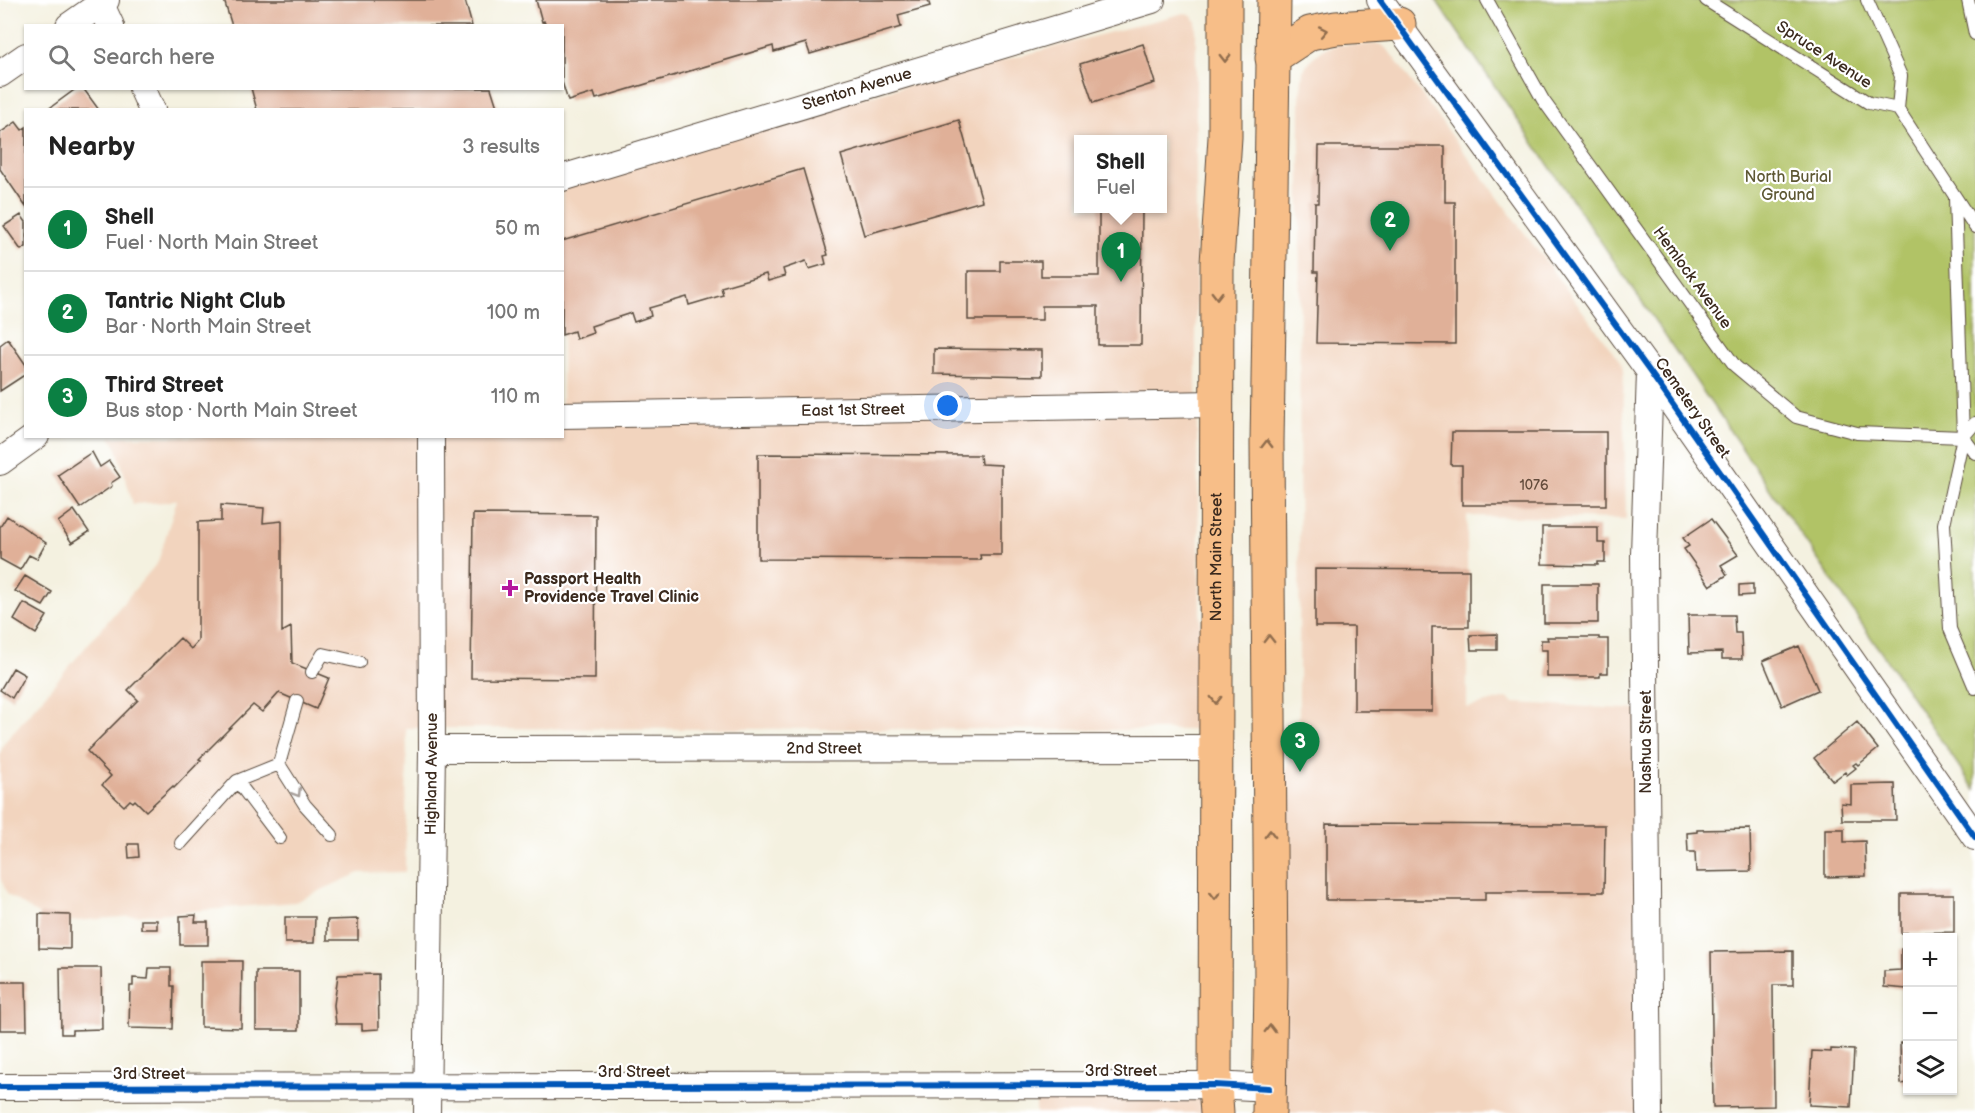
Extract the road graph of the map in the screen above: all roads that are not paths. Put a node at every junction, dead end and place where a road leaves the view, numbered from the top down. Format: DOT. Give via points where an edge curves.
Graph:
graph roads {
  1 [pos="1152,0"];
  2 [pos="1225,0"];
  3 [pos="1274,0"];
  4 [pos="1487,0"];
  5 [pos="1706,0"];
  6 [pos="1867,0"];
  7 [pos="1968,0"];
  8 [pos="1975,1"];
  9 [pos="104,7"];
  10 [pos="1389,12"];
  11 [pos="73,24"];
  12 [pos="1975,34"];
  13 [pos="24,57"];
  14 [pos="1272,58"];
  15 [pos="0,74"];
  16 [pos="143,90"];
  17 [pos="151,108"];
  18 [pos="1898,109"];
  19 [pos="564,177"];
  20 [pos="1955,198"];
  21 [pos="1975,227"];
  22 [pos="1217,263"];
  23 [pos="1270,268"];
  24 [pos="1650,372"];
  25 [pos="1216,404"];
  26 [pos="564,415"];
  27 [pos="1975,423"];
  28 [pos="1963,437"];
  29 [pos="33,438"];
  30 [pos="431,438"];
  31 [pos="1975,453"];
  32 [pos="0,462"];
  33 [pos="359,662"];
  34 [pos="312,672"];
  35 [pos="1975,688"];
  36 [pos="297,700"];
  37 [pos="1216,748"];
  38 [pos="432,749"];
  39 [pos="279,764"];
  40 [pos="237,781"];
  41 [pos="332,835"];
  42 [pos="1975,837"];
  43 [pos="280,838"];
  44 [pos="181,843"];
  45 [pos="0,1087"];
  46 [pos="427,1087"];
  47 [pos="1216,1099"];
  48 [pos="1269,1100"];
  49 [pos="427,1113"];
  50 [pos="1649,1113"];
  1 -- 19 [label="street, Stenton Avenue"];
  2 -- 22 [label="main road, North Main Street, one-way" via="1225,137"];
  3 -- 14 [label="main road"];
  4 -- 28 [label="lane, Hemlock Avenue" via="1544,100 1735,366 1796,417 1857,433"];
  5 -- 18 [label="lane, Spruce Avenue" via="1869,103"];
  6 -- 18 [label="lane" via="1901,76"];
  7 -- 8 [label="lane"];
  7 -- 12 [label="lane"];
  9 -- 11 [label="street"];
  14 -- 10 [label="main road, one-way" via="1310,33"];
  10 -- 24 [label="street, Cemetery Street"];
  13 -- 15 [label="street"];
  14 -- 23 [label="main road"];
  16 -- 17 [label="street"];
  18 -- 20 [label="lane"];
  20 -- 21 [label="lane"];
  20 -- 28 [label="lane"];
  22 -- 23 [label="main road"];
  22 -- 25 [label="main road, North Main Street, one-way"];
  48 -- 23 [label="main road, one-way"];
  24 -- 42 [label="street, Cemetery Street"];
  24 -- 50 [label="street, Nashua Street" via="1644,554"];
  25 -- 26 [label="street, East 1st Street"];
  25 -- 37 [label="main road, North Main Street, one-way"];
  27 -- 28 [label="lane"];
  28 -- 31 [label="lane"];
  28 -- 35 [label="lane" via="1944,524 1950,629"];
  29 -- 32 [label="street"];
  30 -- 38 [label="street, Highland Avenue"];
  33 -- 34 [label="lane" via="323,654"];
  36 -- 39 [label="lane"];
  37 -- 38 [label="street, 2nd Street"];
  37 -- 47 [label="main road, North Main Street, one-way"];
  38 -- 46 [label="street, Highland Avenue"];
  39 -- 40 [label="lane"];
  39 -- 41 [label="lane, one-way" via="305,805"];
  40 -- 43 [label="lane"];
  40 -- 44 [label="lane"];
  45 -- 46 [label="street, 3rd Street"];
  46 -- 47 [label="street, 3rd Street" via="867,1084"];
  46 -- 49 [label="street, Highland Avenue"];
  47 -- 48 [label="street, 3rd Street"];
}
